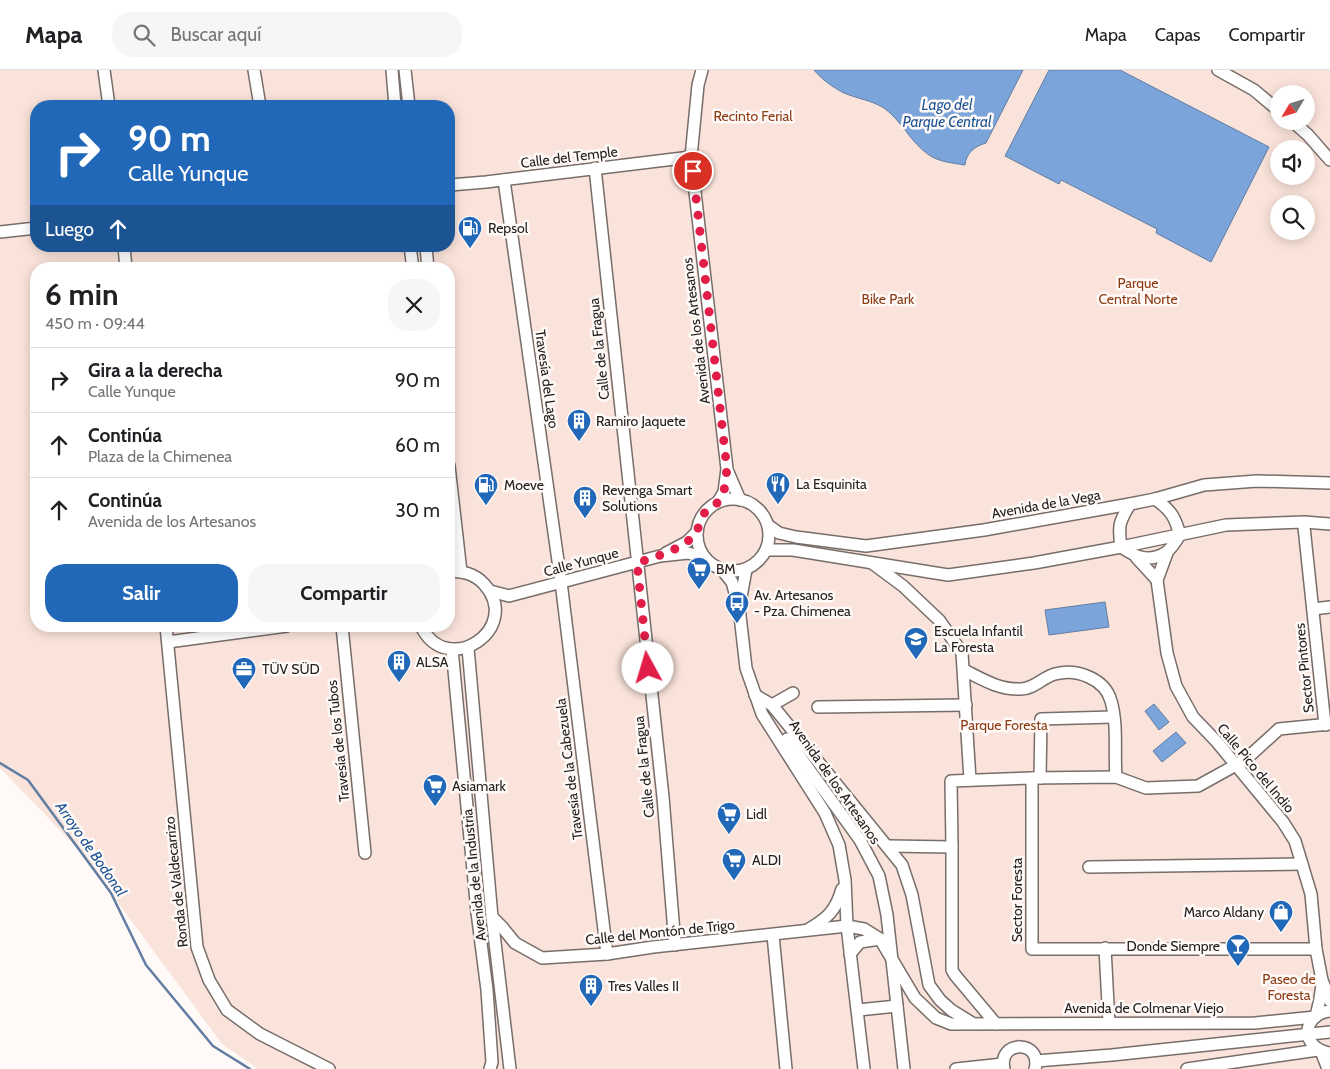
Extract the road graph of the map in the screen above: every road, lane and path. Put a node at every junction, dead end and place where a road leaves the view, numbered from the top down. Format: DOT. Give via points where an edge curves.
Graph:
graph roads {
  1 [pos="104,70"];
  2 [pos="254,70"];
  3 [pos="392,70"];
  4 [pos="406,70"];
  5 [pos="702,70"];
  6 [pos="1218,70"];
  7 [pos="108,100"];
  8 [pos="259,100"];
  9 [pos="394,100"];
  10 [pos="408,100"];
  11 [pos="1270,103"];
  12 [pos="1302,130"];
  13 [pos="691,157"];
  14 [pos="1330,160"];
  15 [pos="595,168"];
  16 [pos="504,180"];
  17 [pos="455,186"];
  18 [pos="30,229"];
  19 [pos="0,232"];
  20 [pos="727,469"];
  21 [pos="1330,483"];
  22 [pos="1155,499"];
  23 [pos="740,500"];
  24 [pos="718,502"];
  25 [pos="1130,504"];
  26 [pos="1330,524"];
  27 [pos="769,526"];
  28 [pos="1304,527"];
  29 [pos="697,532"];
  30 [pos="1180,535"];
  31 [pos="1121,547"];
  32 [pos="767,550"];
  33 [pos="1167,553"];
  34 [pos="660,556"];
  35 [pos="703,557"];
  36 [pos="1136,557"];
  37 [pos="871,562"];
  38 [pos="637,563"];
  39 [pos="746,570"];
  40 [pos="723,571"];
  41 [pos="455,572"];
  42 [pos="1157,580"];
  43 [pos="561,582"];
  44 [pos="490,591"];
  45 [pos="509,596"];
  46 [pos="739,607"];
  47 [pos="1330,607"];
  48 [pos="495,608"];
  49 [pos="1313,608"];
  50 [pos="167,632"];
  51 [pos="242,632"];
  52 [pos="343,632"];
  53 [pos="424,632"];
  54 [pos="168,642"];
  55 [pos="468,648"];
  56 [pos="452,649"];
  57 [pos="964,670"];
  58 [pos="793,693"];
  59 [pos="755,695"];
  60 [pos="772,705"];
  61 [pos="966,705"];
  62 [pos="818,707"];
  63 [pos="1113,717"];
  64 [pos="1328,724"];
  65 [pos="1236,765"];
  66 [pos="1116,777"];
  67 [pos="1036,778"];
  68 [pos="970,780"];
  69 [pos="858,809"];
  70 [pos="844,819"];
  71 [pos="830,822"];
  72 [pos="888,846"];
  73 [pos="952,847"];
  74 [pos="365,853"];
  75 [pos="1302,864"];
  76 [pos="1089,867"];
  77 [pos="845,880"];
  78 [pos="492,917"];
  79 [pos="847,926"];
  80 [pos="805,931"];
  81 [pos="773,934"];
  82 [pos="880,939"];
  83 [pos="675,945"];
  84 [pos="1106,948"];
  85 [pos="1316,949"];
  86 [pos="607,954"];
  87 [pos="850,954"];
  88 [pos="892,957"];
  89 [pos="1322,980"];
  90 [pos="1330,1001"];
  91 [pos="898,1006"];
  92 [pos="858,1010"];
  93 [pos="1330,1012"];
  94 [pos="1315,1016"];
  95 [pos="1109,1023"];
  96 [pos="974,1024"];
  97 [pos="996,1024"];
  98 [pos="1330,1032"];
  99 [pos="1308,1034"];
  100 [pos="1323,1051"];
  101 [pos="1036,1065"];
  102 [pos="1003,1067"];
  103 [pos="329,1069"];
  104 [pos="490,1069"];
  105 [pos="510,1069"];
  106 [pos="786,1069"];
  107 [pos="864,1069"];
  108 [pos="904,1069"];
  109 [pos="956,1069"];
  110 [pos="1187,1069"];
  111 [pos="1328,1069"];
  1 -- 7 [label="street"];
  2 -- 8 [label="street"];
  3 -- 9 [label="street"];
  4 -- 10 [label="street"];
  5 -- 13 [label="street, Avenida de los Artesanos"];
  6 -- 11 [label="street" via="1254,90"];
  12 -- 14 [label="street"];
  13 -- 15 [label="street, Calle del Temple"];
  13 -- 20 [label="street, Avenida de los Artesanos"];
  15 -- 16 [label="street, Calle del Temple"];
  15 -- 38 [label="street, Calle de la Fragua"];
  16 -- 17 [label="street, Calle del Temple"];
  16 -- 43 [label="street, Travesía del Lago"];
  18 -- 19 [label="street"];
  20 -- 23 [label="street, Avenida de los Artesanos"];
  20 -- 24 [label="street, Avenida de los Artesanos" via="724,492"];
  21 -- 22 [label="street, Avenida de la Vega" via="1204,485"];
  22 -- 25 [label="street, Avenida de la Vega"];
  22 -- 30 [label="street" via="1175,518"];
  23 -- 24 [label="street"];
  23 -- 27 [label="street" via="758,509"];
  24 -- 29 [label="street" via="703,514"];
  25 -- 27 [label="street, Avenida de la Vega" via="984,530 866,546 796,538 778,533"];
  25 -- 31 [label="street" via="1118,529"];
  26 -- 30 [label="street" via="1226,525"];
  27 -- 32 [label="street"];
  28 -- 49 [label="street, Sector Pintores"];
  29 -- 34 [label="street, Calle Yunque"];
  29 -- 35 [label="street"];
  30 -- 31 [label="street"];
  30 -- 33 [label="street, Calle Pico del Indio"];
  31 -- 36 [label="street"];
  31 -- 37 [label="street" via="948,574"];
  32 -- 37 [label="street" via="793,550"];
  32 -- 39 [label="street" via="762,559"];
  33 -- 36 [label="street" via="1152,558"];
  33 -- 42 [label="street, Calle Pico del Indio"];
  34 -- 35 [label="street, Calle Yunque" via="688,553"];
  34 -- 38 [label="street, Calle Yunque"];
  35 -- 40 [label="street"];
  36 -- 42 [label="street"];
  37 -- 57 [label="street" via="903,586 939,620 962,653"];
  38 -- 43 [label="street, Calle Yunque"];
  38 -- 83 [label="street, Calle de la Fragua" via="663,797"];
  39 -- 40 [label="street"];
  39 -- 46 [label="street, Avenida de los Artesanos"];
  40 -- 46 [label="street, Avenida de los Artesanos" via="732,582"];
  41 -- 44 [label="street" via="472,575"];
  42 -- 65 [label="street, Calle Pico del Indio" via="1167,653 1176,686 1194,717"];
  43 -- 45 [label="street, Calle Yunque"];
  43 -- 86 [label="street, Travesía de la Cabezuela"];
  44 -- 45 [label="street, Calle Yunque"];
  44 -- 48 [label="street"];
  45 -- 48 [label="street, Calle Yunque"];
  46 -- 59 [label="street, Avenida de los Artesanos" via="746,668"];
  47 -- 49 [label="street, Sector Pintores"];
  48 -- 55 [label="street" via="489,632"];
  49 -- 64 [label="street, Sector Pintores"];
  50 -- 54 [label="street, Ronda de Valdecarrizo"];
  51 -- 54 [label="street"];
  52 -- 74 [label="street, Travesía de los Tubos"];
  53 -- 56 [label="street" via="432,641"];
  54 -- 103 [label="street, Ronda de Valdecarrizo" via="197,947 209,980 227,1010 260,1034"];
  55 -- 56 [label="street"];
  55 -- 78 [label="street, Avenida de la Industria"];
  56 -- 104 [label="street, Avenida de la Industria" via="487,990"];
  57 -- 61 [label="street"];
  57 -- 63 [label="street" via="993,685 1009,689 1039,684 1054,674 1074,673 1094,678 1112,702"];
  58 -- 60 [label="street"];
  59 -- 60 [label="street"];
  59 -- 70 [label="street, Avenida de los Artesanos"];
  59 -- 71 [label="street, Avenida de los Artesanos" via="762,714"];
  60 -- 69 [label="street"];
  61 -- 62 [label="street"];
  61 -- 68 [label="street"];
  63 -- 66 [label="street"];
  63 -- 67 [label="street" via="1041,719"];
  64 -- 65 [label="street, Sector Pintores" via="1279,728"];
  65 -- 66 [label="street" via="1198,786 1146,788"];
  65 -- 75 [label="street, Calle Pico del Indio" via="1283,822"];
  66 -- 67 [label="street"];
  67 -- 68 [label="street"];
  67 -- 84 [label="street, Sector Foresta" via="1032,949"];
  68 -- 73 [label="street" via="951,781"];
  69 -- 70 [label="street"];
  69 -- 72 [label="street"];
  70 -- 71 [label="street"];
  70 -- 88 [label="street, Avenida de los Artesanos" via="860,840 879,876 888,915"];
  71 -- 77 [label="street, Avenida de los Artesanos" via="839,845"];
  72 -- 73 [label="street"];
  72 -- 96 [label="street" via="902,865 909,883 929,985 951,1010"];
  73 -- 97 [label="street" via="952,970"];
  75 -- 76 [label="street"];
  75 -- 85 [label="street, Calle Pico del Indio" via="1311,894"];
  77 -- 79 [label="street, Avenida de los Artesanos"];
  77 -- 80 [label="street" via="838,904 824,920"];
  78 -- 86 [label="street, Calle del Montón de Trigo" via="515,943 542,958"];
  78 -- 105 [label="street, Avenida de la Industria"];
  79 -- 80 [label="street, Calle del Montón de Trigo"];
  79 -- 82 [label="street" via="864,929"];
  79 -- 87 [label="street, Avenida de los Artesanos"];
  80 -- 81 [label="street, Calle del Montón de Trigo"];
  81 -- 83 [label="street, Calle del Montón de Trigo"];
  81 -- 106 [label="street"];
  82 -- 87 [label="street" via="860,942"];
  82 -- 88 [label="street, Avenida de Colmenar Viejo"];
  83 -- 86 [label="street, Calle del Montón de Trigo"];
  84 -- 85 [label="street, Sector Foresta"];
  84 -- 95 [label="street"];
  85 -- 89 [label="street, Calle Pico del Indio"];
  87 -- 92 [label="street, Avenida de los Artesanos"];
  88 -- 91 [label="street, Avenida de los Artesanos"];
  88 -- 96 [label="street, Avenida de Colmenar Viejo" via="915,998 936,1018 951,1024"];
  89 -- 90 [label="street, Calle Pico del Indio"];
  89 -- 94 [label="street, Calle Pico del Indio"];
  91 -- 92 [label="street"];
  91 -- 108 [label="street, Avenida de los Artesanos"];
  92 -- 107 [label="street, Avenida de los Artesanos"];
  93 -- 94 [label="street, Avenida de Colmenar Viejo"];
  94 -- 95 [label="street, Avenida de Colmenar Viejo" via="1255,1023"];
  94 -- 99 [label="street, Calle Pico del Indio" via="1309,1024"];
  95 -- 97 [label="street, Avenida de Colmenar Viejo"];
  96 -- 97 [label="street, Avenida de Colmenar Viejo"];
  98 -- 99 [label="street"];
  99 -- 100 [label="street" via="1311,1043"];
  99 -- 101 [label="street"];
  100 -- 110 [label="street"];
  100 -- 111 [label="street"];
  101 -- 102 [label="street" via="1030,1050 1018,1046 1007,1052"];
  102 -- 109 [label="street"];
}
